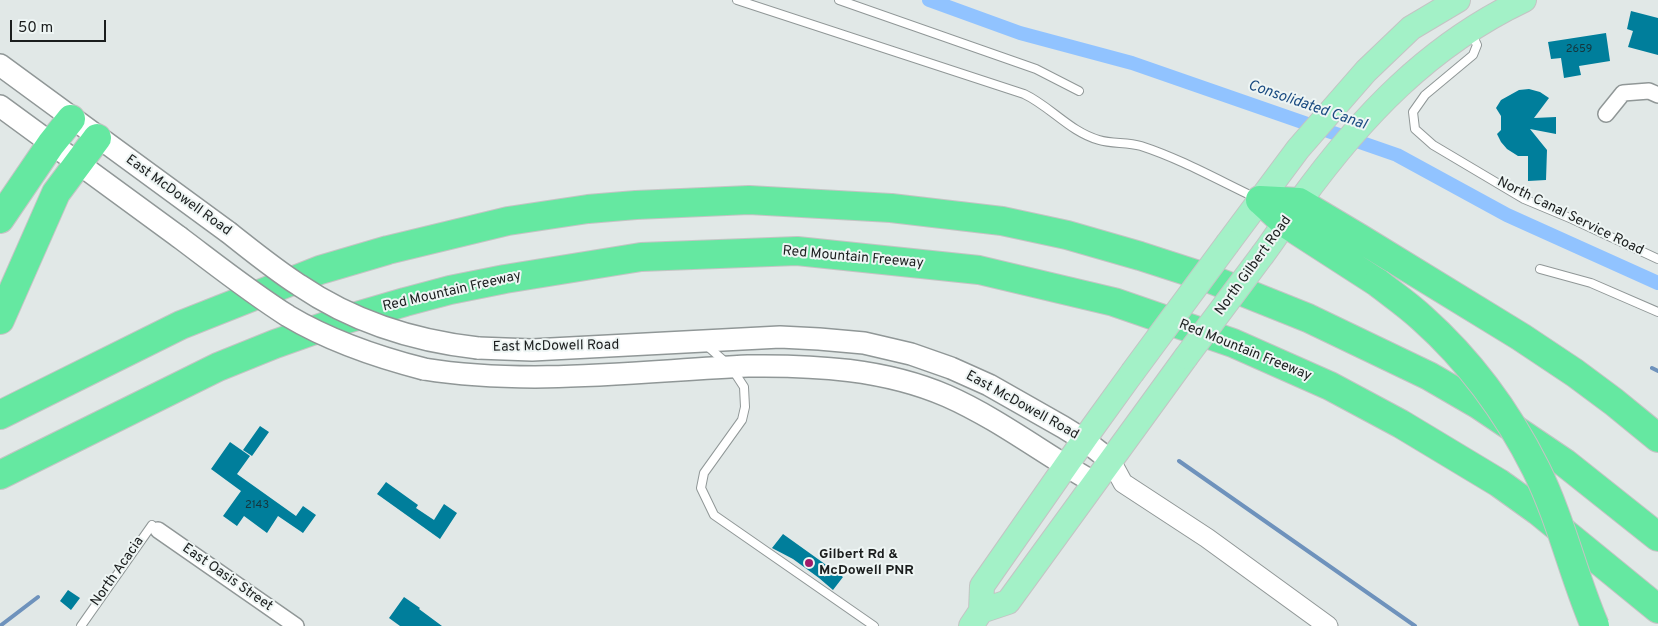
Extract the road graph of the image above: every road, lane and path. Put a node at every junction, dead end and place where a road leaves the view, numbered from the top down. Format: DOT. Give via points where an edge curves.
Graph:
graph roads {
  1 [pos="737,0"];
  2 [pos="838,0"];
  3 [pos="1458,0"];
  4 [pos="1524,0"];
  5 [pos="1471,30"];
  6 [pos="0,65"];
  7 [pos="1079,91"];
  8 [pos="1658,95"];
  9 [pos="0,106"];
  10 [pos="1606,114"];
  11 [pos="71,119"];
  12 [pos="97,138"];
  13 [pos="51,144"];
  14 [pos="79,164"];
  15 [pos="1260,200"];
  16 [pos="1292,213"];
  17 [pos="0,219"];
  18 [pos="1658,260"];
  19 [pos="1540,269"];
  20 [pos="3,312"];
  21 [pos="1658,312"];
  22 [pos="701,341"];
  23 [pos="731,366"];
  24 [pos="0,415"];
  25 [pos="1658,438"];
  26 [pos="1084,440"];
  27 [pos="1111,461"];
  28 [pos="1065,466"];
  29 [pos="0,475"];
  30 [pos="1123,483"];
  31 [pos="1095,484"];
  32 [pos="158,530"];
  33 [pos="1658,537"];
  34 [pos="1658,609"];
  35 [pos="976,618"];
  36 [pos="81,626"];
  37 [pos="296,626"];
  38 [pos="874,626"];
  39 [pos="1328,626"];
  40 [pos="1595,626"];
  1 -- 15 [label="lane" via="1024,94 1039,101 1066,123 1099,140 1138,145 1168,156"];
  2 -- 7 [label="lane" via="1036,69"];
  3 -- 15 [label="main road, North Gilbert Road" via="1411,28 1366,71"];
  4 -- 5 [label="main road, North Gilbert Road"];
  5 -- 16 [label="main road, North Gilbert Road" via="1410,74 1376,108 1333,157"];
  5 -- 18 [label="lane, North Canal Service Road" via="1477,45 1473,56 1424,95 1413,112 1416,129 1433,145 1524,199"];
  6 -- 11 [label="main road, East McDowell Road"];
  8 -- 10 [label="street" via="1649,91 1623,93"];
  9 -- 13 [label="main road, East McDowell Road"];
  11 -- 12 [label="main road, East McDowell Road"];
  11 -- 13 [label="highway"];
  12 -- 14 [label="highway"];
  12 -- 22 [label="main road, East McDowell Road, bridge" via="299,285 357,317 414,336 478,348 532,350"];
  13 -- 14 [label="main road, East McDowell Road"];
  13 -- 17 [label="highway"];
  14 -- 20 [label="highway" via="56,193"];
  14 -- 23 [label="main road, East McDowell Road, bridge" via="261,298 311,328 384,359 424,369 493,377 540,378"];
  15 -- 16 [label="highway"];
  15 -- 26 [label="main road, North Gilbert Road, bridge"];
  16 -- 25 [label="highway" via="1521,337"];
  16 -- 27 [label="main road, North Gilbert Road, bridge"];
  16 -- 40 [label="highway, bridge" via="1422,318 1476,375 1501,408 1536,470"];
  19 -- 21 [label="lane" via="1591,283"];
  22 -- 23 [label="lane"];
  22 -- 26 [label="main road, East McDowell Road" via="819,338 864,343 911,354 989,385"];
  23 -- 28 [label="main road, East McDowell Road" via="816,368 908,382 946,395 978,411"];
  23 -- 38 [label="lane" via="744,387 745,407 742,420 704,474 701,488 714,515"];
  24 -- 33 [label="highway" via="181,325 320,270 508,221 588,209 749,200 892,208 1002,221 1067,235 1208,278 1308,318 1430,376 1480,405 1565,463"];
  26 -- 27 [label="main road, East McDowell Road"];
  26 -- 28 [label="main road, North Gilbert Road"];
  27 -- 30 [label="street, East McDowell Road"];
  27 -- 31 [label="main road, North Gilbert Road"];
  28 -- 31 [label="main road, East McDowell Road"];
  28 -- 35 [label="main road, North Gilbert Road" via="982,586"];
  29 -- 34 [label="highway, Red Mountain Freeway" via="218,367 340,321 405,302 505,278 641,257 797,251 980,270 1114,302 1233,343 1330,386 1500,483"];
  30 -- 31 [label="street"];
  30 -- 39 [label="street, East McDowell Road" via="1207,538"];
  31 -- 35 [label="main road, North Gilbert Road" via="1008,602"];
  32 -- 36 [label="lane, North Acacia" via="152,525"];
  32 -- 37 [label="street, East Oasis Street"];
}
